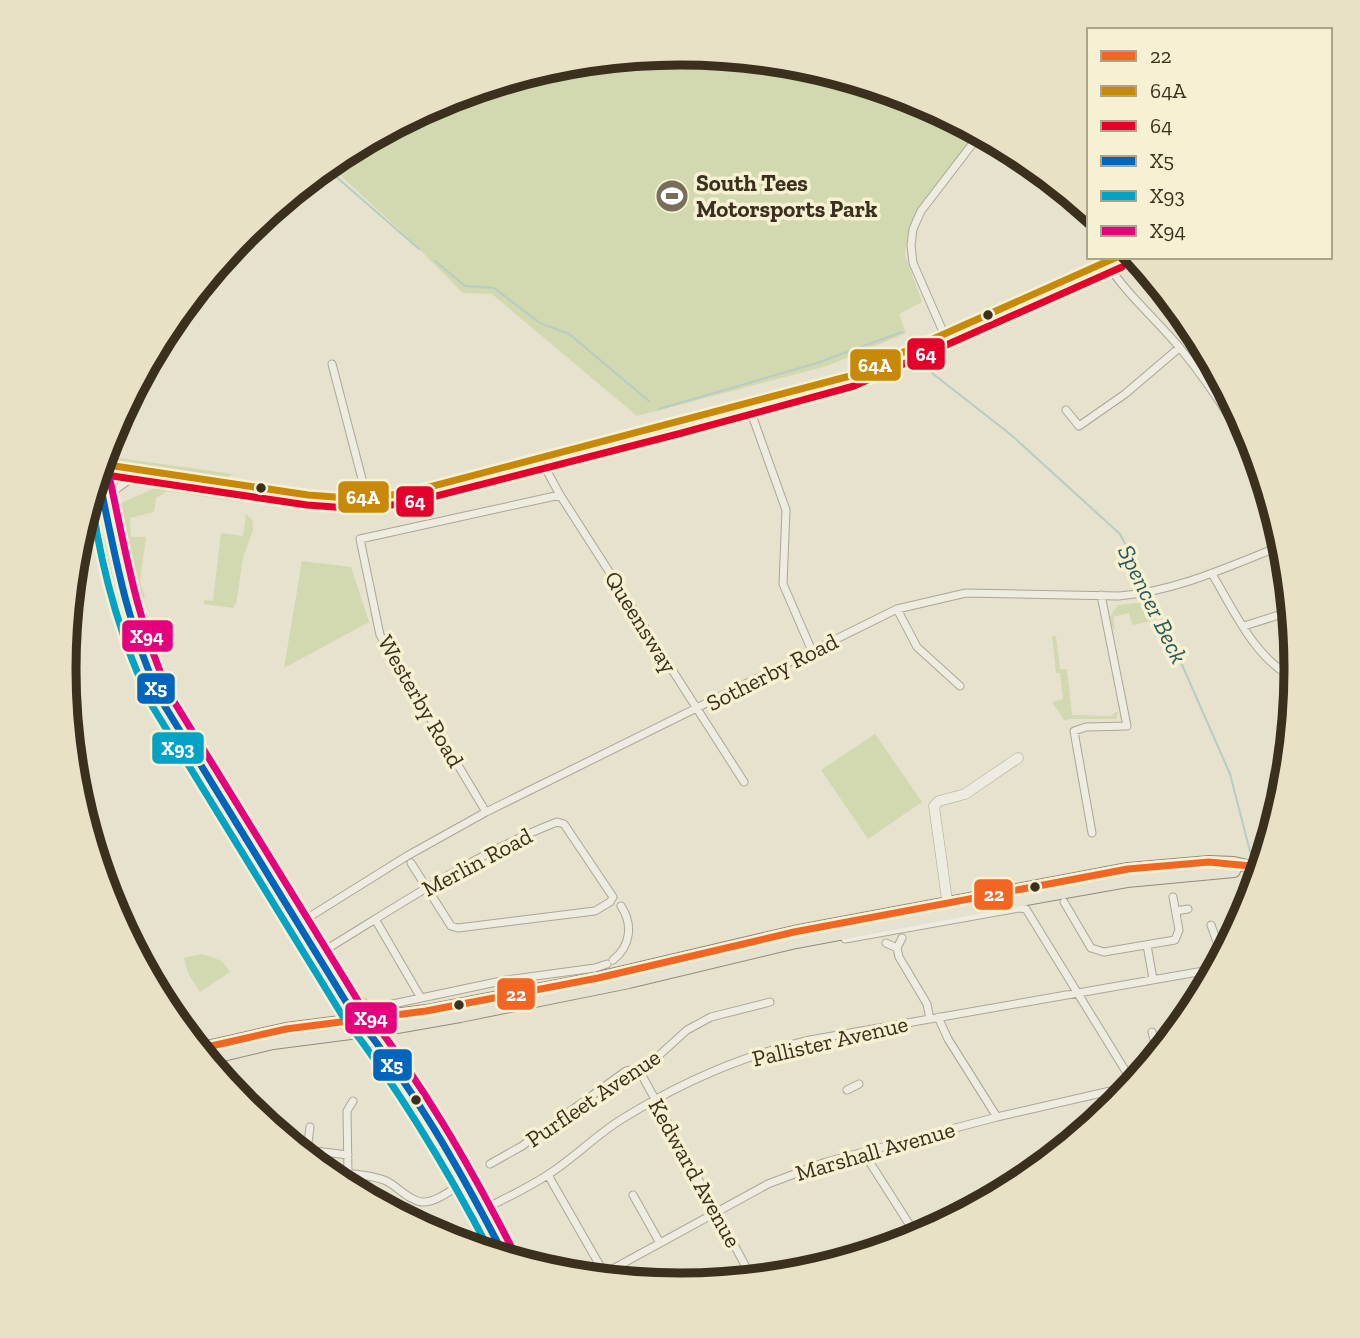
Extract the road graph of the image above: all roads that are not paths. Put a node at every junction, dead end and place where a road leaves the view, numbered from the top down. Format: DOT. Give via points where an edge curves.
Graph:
graph roads {
  1 [pos="974,142"];
  2 [pos="1113,259"];
  3 [pos="1106,262"];
  4 [pos="944,334"];
  5 [pos="1179,348"];
  6 [pos="332,363"];
  7 [pos="748,404"];
  8 [pos="1224,406"];
  9 [pos="1066,410"];
  10 [pos="541,460"];
  11 [pos="111,466"];
  12 [pos="141,471"];
  13 [pos="102,495"];
  14 [pos="561,495"];
  15 [pos="367,498"];
  16 [pos="99,502"];
  17 [pos="103,508"];
  18 [pos="1273,549"];
  19 [pos="1212,574"];
  20 [pos="1101,595"];
  21 [pos="897,610"];
  22 [pos="1282,614"];
  23 [pos="1244,626"];
  24 [pos="812,651"];
  25 [pos="1284,672"];
  26 [pos="960,686"];
  27 [pos="697,709"];
  28 [pos="1018,758"];
  29 [pos="744,782"];
  30 [pos="486,812"];
  31 [pos="1092,833"];
  32 [pos="411,863"];
  33 [pos="1251,865"];
  34 [pos="1250,867"];
  35 [pos="427,888"];
  36 [pos="1173,898"];
  37 [pos="1064,902"];
  38 [pos="621,906"];
  39 [pos="949,909"];
  40 [pos="1080,909"];
  41 [pos="1188,909"];
  42 [pos="1176,911"];
  43 [pos="1070,914"];
  44 [pos="375,919"];
  45 [pos="299,924"];
  46 [pos="1211,925"];
  47 [pos="902,938"];
  48 [pos="886,943"];
  49 [pos="1218,944"];
  50 [pos="1147,945"];
  51 [pos="624,948"];
  52 [pos="897,948"];
  53 [pos="782,951"];
  54 [pos="322,952"];
  55 [pos="1203,971"];
  56 [pos="627,972"];
  57 [pos="1153,979"];
  58 [pos="1077,993"];
  59 [pos="421,999"];
  60 [pos="771,1002"];
  61 [pos="934,1018"];
  62 [pos="359,1019"];
  63 [pos="367,1030"];
  64 [pos="1152,1032"];
  65 [pos="1154,1043"];
  66 [pos="209,1047"];
  67 [pos="217,1056"];
  68 [pos="638,1068"];
  69 [pos="1127,1074"];
  70 [pos="859,1084"];
  71 [pos="847,1090"];
  72 [pos="1112,1090"];
  73 [pos="655,1100"];
  74 [pos="353,1101"];
  75 [pos="997,1116"];
  76 [pos="310,1127"];
  77 [pos="505,1142"];
  78 [pos="308,1144"];
  79 [pos="316,1151"];
  80 [pos="511,1152"];
  81 [pos="348,1155"];
  82 [pos="867,1158"];
  83 [pos="490,1164"];
  84 [pos="348,1174"];
  85 [pos="349,1174"];
  86 [pos="548,1175"];
  87 [pos="466,1181"];
  88 [pos="634,1195"];
  89 [pos="482,1210"];
  90 [pos="717,1213"];
  91 [pos="911,1227"];
  92 [pos="660,1243"];
  93 [pos="499,1245"];
  94 [pos="598,1268"];
  95 [pos="614,1269"];
  96 [pos="745,1269"];
  1 -- 4 [label="street" via="921,211 913,229 913,263"];
  2 -- 3 [label="street"];
  3 -- 4 [label="street"];
  3 -- 5 [label="street"];
  4 -- 7 [label="street" via="850,376"];
  5 -- 8 [label="street"];
  5 -- 9 [label="street" via="1079,426"];
  6 -- 15 [label="street"];
  7 -- 10 [label="street"];
  7 -- 24 [label="street" via="786,510 783,584"];
  10 -- 14 [label="street, Queensway"];
  10 -- 15 [label="street"];
  11 -- 12 [label="street"];
  12 -- 15 [label="street" via="308,495"];
  12 -- 17 [label="street" via="115,490"];
  13 -- 17 [label="main road"];
  14 -- 27 [label="street, Queensway"];
  14 -- 30 [label="street, Westerby Road" via="360,539 380,635"];
  16 -- 17 [label="main road"];
  17 -- 45 [label="main road" via="137,641 157,692"];
  18 -- 19 [label="street, Sotherby Road"];
  19 -- 20 [label="street, Sotherby Road" via="1156,591"];
  19 -- 23 [label="street"];
  20 -- 21 [label="street, Sotherby Road" via="966,593"];
  20 -- 31 [label="street" via="1127,726 1074,731"];
  21 -- 24 [label="street, Sotherby Road"];
  21 -- 26 [label="street" via="917,648"];
  22 -- 23 [label="street"];
  23 -- 25 [label="street" via="1269,663"];
  24 -- 27 [label="street, Sotherby Road"];
  27 -- 29 [label="street, Queensway"];
  27 -- 30 [label="street, Sotherby Road"];
  28 -- 39 [label="street" via="965,794 934,806"];
  30 -- 45 [label="street, Sotherby Road"];
  32 -- 35 [label="street"];
  33 -- 39 [label="main road" via="1128,870"];
  34 -- 39 [label="main road"];
  35 -- 35 [label="street, Merlin Road" via="451,926 458,928 595,911 613,897 561,822"];
  35 -- 44 [label="street, Merlin Road"];
  36 -- 42 [label="street"];
  37 -- 43 [label="street"];
  38 -- 51 [label="street" via="629,923"];
  39 -- 56 [label="main road" via="794,932"];
  40 -- 43 [label="street"];
  41 -- 42 [label="street"];
  42 -- 50 [label="street" via="1179,930 1175,940"];
  43 -- 50 [label="street" via="1096,951"];
  44 -- 54 [label="street, Merlin Road"];
  44 -- 59 [label="street"];
  45 -- 54 [label="main road"];
  46 -- 49 [label="street"];
  47 -- 52 [label="street"];
  48 -- 52 [label="street"];
  50 -- 57 [label="street"];
  51 -- 56 [label="street"];
  51 -- 59 [label="street" via="610,962 595,968 506,980"];
  52 -- 61 [label="street"];
  53 -- 58 [label="street" via="1019,908 1026,909"];
  54 -- 59 [label="street" via="366,1006"];
  54 -- 62 [label="main road"];
  55 -- 57 [label="street, Pallister Avenue"];
  56 -- 62 [label="main road" via="426,1011"];
  56 -- 63 [label="main road" via="460,1016"];
  57 -- 58 [label="street, Pallister Avenue"];
  58 -- 61 [label="street, Pallister Avenue"];
  58 -- 69 [label="street"];
  60 -- 68 [label="street, Purfleet Avenue" via="711,1017 687,1030 645,1068"];
  61 -- 73 [label="street, Pallister Avenue" via="773,1050 701,1076"];
  61 -- 75 [label="street"];
  62 -- 63 [label="main road"];
  62 -- 66 [label="main road"];
  63 -- 67 [label="main road"];
  63 -- 87 [label="main road"];
  64 -- 65 [label="street"];
  68 -- 73 [label="street, Kedward Avenue"];
  68 -- 80 [label="street, Purfleet Avenue"];
  70 -- 71 [label="street"];
  72 -- 75 [label="street, Marshall Avenue"];
  73 -- 86 [label="street, Pallister Avenue"];
  73 -- 90 [label="street, Kedward Avenue"];
  74 -- 81 [label="street" via="347,1111"];
  75 -- 90 [label="street, Marshall Avenue" via="826,1161 768,1184"];
  76 -- 78 [label="street"];
  77 -- 80 [label="street"];
  79 -- 81 [label="street"];
  80 -- 83 [label="street, Purfleet Avenue"];
  81 -- 84 [label="street"];
  82 -- 91 [label="street"];
  85 -- 87 [label="street" via="379,1178 423,1202"];
  86 -- 89 [label="street, Pallister Avenue"];
  86 -- 94 [label="street"];
  87 -- 89 [label="main road"];
  88 -- 92 [label="street"];
  89 -- 93 [label="main road"];
  90 -- 92 [label="street, Marshall Avenue"];
  90 -- 96 [label="street, Kedward Avenue"];
  92 -- 95 [label="street, Marshall Avenue"];
}
